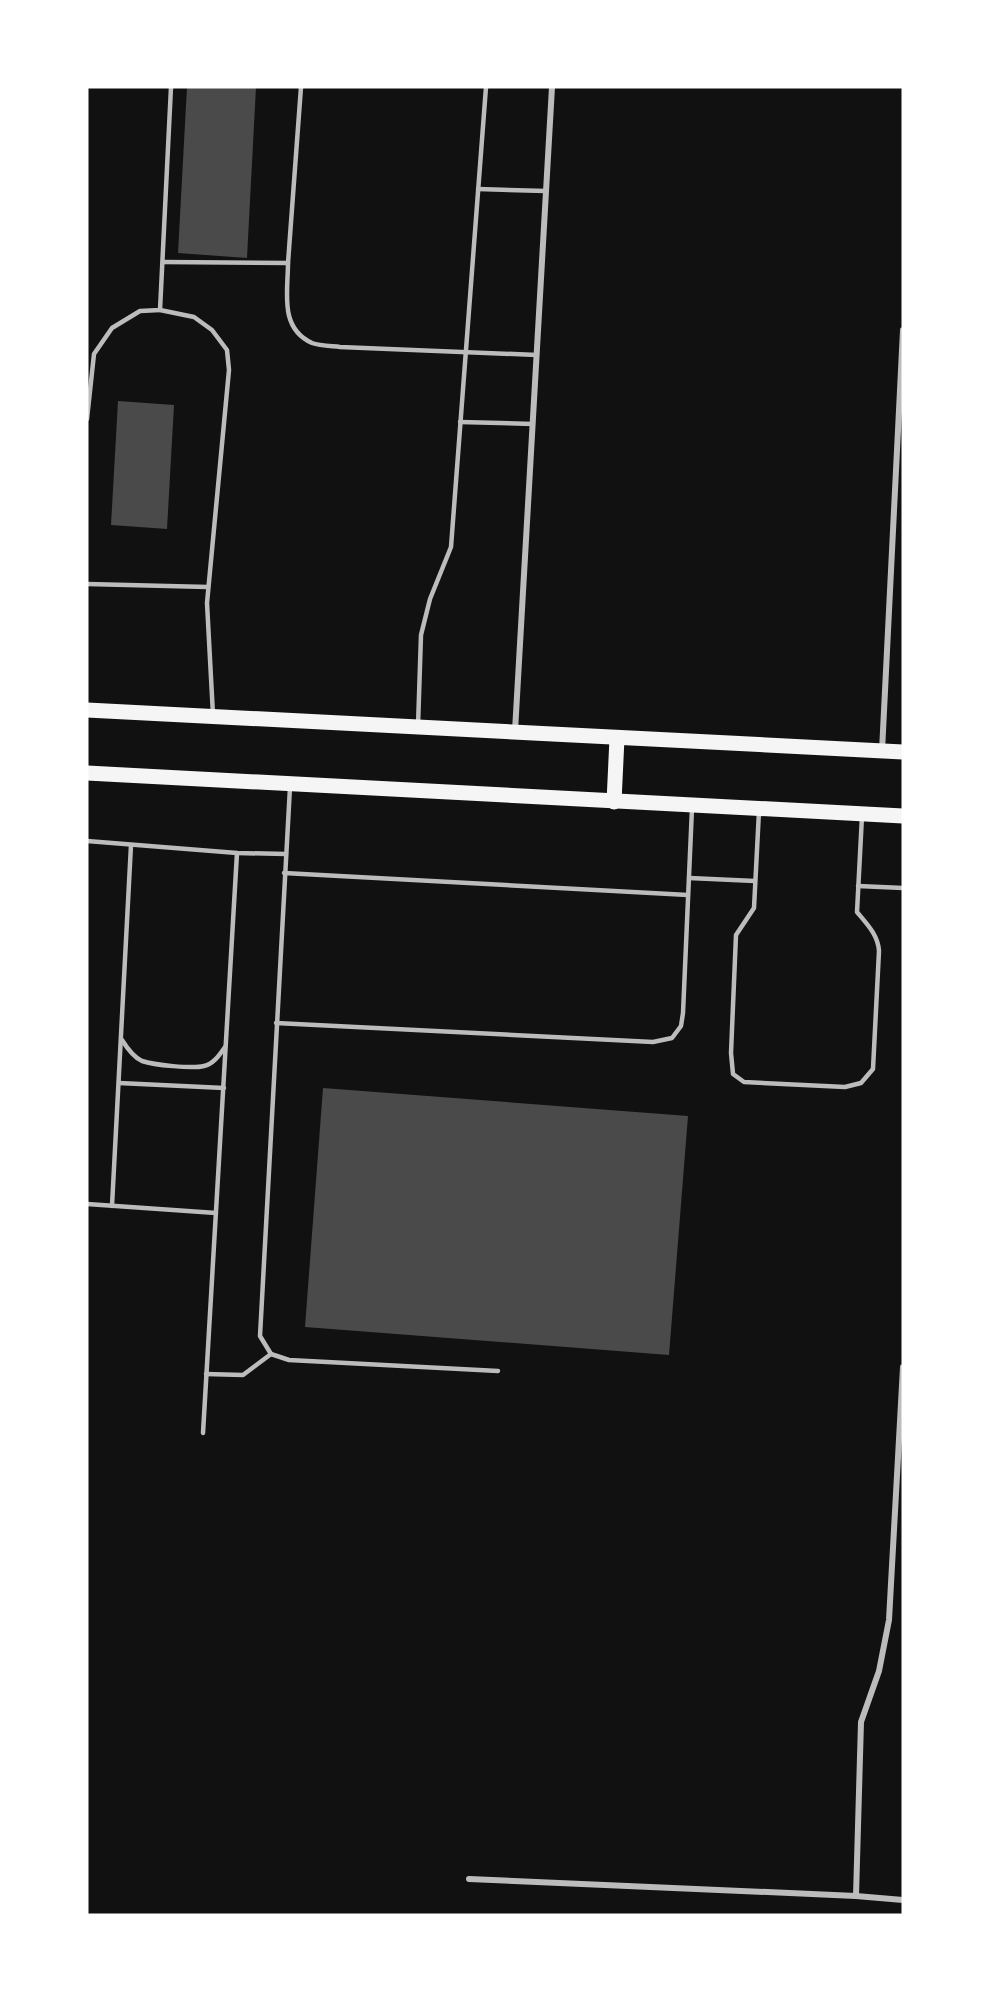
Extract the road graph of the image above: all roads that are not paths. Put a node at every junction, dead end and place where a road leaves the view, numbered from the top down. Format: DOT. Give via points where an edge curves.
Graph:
graph roads {
  1 [pos="171,87"];
  2 [pos="301,87"];
  3 [pos="486,87"];
  4 [pos="552,87"];
  5 [pos="478,189"];
  6 [pos="546,192"];
  7 [pos="163,262"];
  8 [pos="288,263"];
  9 [pos="160,310"];
  10 [pos="903,330"];
  11 [pos="465,352"];
  12 [pos="537,355"];
  13 [pos="87,419"];
  14 [pos="460,422"];
  15 [pos="532,424"];
  16 [pos="87,584"];
  17 [pos="208,587"];
  18 [pos="87,710"];
  19 [pos="213,716"];
  20 [pos="418,727"];
  21 [pos="515,732"];
  22 [pos="617,738"];
  23 [pos="882,751"];
  24 [pos="903,752"];
  25 [pos="87,773"];
  26 [pos="290,784"];
  27 [pos="615,802"];
  28 [pos="692,805"];
  29 [pos="759,808"];
  30 [pos="862,814"];
  31 [pos="903,816"];
  32 [pos="87,841"];
  33 [pos="131,845"];
  34 [pos="237,853"];
  35 [pos="286,854"];
  36 [pos="284,873"];
  37 [pos="689,878"];
  38 [pos="755,881"];
  39 [pos="858,886"];
  40 [pos="903,888"];
  41 [pos="688,895"];
  42 [pos="276,1023"];
  43 [pos="121,1039"];
  44 [pos="227,1045"];
  45 [pos="119,1083"];
  46 [pos="224,1088"];
  47 [pos="87,1204"];
  48 [pos="112,1206"];
  49 [pos="216,1213"];
  50 [pos="271,1354"];
  51 [pos="903,1367"];
  52 [pos="498,1371"];
  53 [pos="206,1374"];
  54 [pos="203,1433"];
  55 [pos="469,1879"];
  56 [pos="856,1896"];
  57 [pos="903,1900"];
  1 -- 7 [label="lane"];
  2 -- 8 [label="lane"];
  3 -- 5 [label="lane"];
  4 -- 6 [label="street"];
  5 -- 6 [label="lane"];
  5 -- 11 [label="lane"];
  6 -- 12 [label="street"];
  7 -- 8 [label="lane"];
  7 -- 9 [label="lane"];
  8 -- 11 [label="lane" via="287,316 298,334 313,344"];
  9 -- 13 [label="lane" via="140,311 112,328 94,354"];
  9 -- 17 [label="lane" via="194,317 212,330 227,350 230,370"];
  10 -- 23 [label="street"];
  11 -- 12 [label="lane"];
  11 -- 14 [label="lane"];
  12 -- 15 [label="street"];
  14 -- 15 [label="lane"];
  14 -- 20 [label="lane" via="451,548 430,599 421,635"];
  15 -- 21 [label="street"];
  16 -- 17 [label="lane"];
  17 -- 19 [label="lane"];
  18 -- 19 [label="main road"];
  19 -- 20 [label="main road"];
  20 -- 21 [label="main road"];
  21 -- 22 [label="main road"];
  22 -- 23 [label="main road"];
  22 -- 27 [label="main road"];
  23 -- 24 [label="main road"];
  25 -- 26 [label="main road"];
  26 -- 27 [label="main road"];
  26 -- 35 [label="lane"];
  27 -- 28 [label="main road"];
  28 -- 29 [label="main road"];
  28 -- 37 [label="lane"];
  29 -- 30 [label="main road"];
  29 -- 38 [label="lane"];
  30 -- 31 [label="main road"];
  30 -- 39 [label="lane"];
  32 -- 33 [label="lane"];
  33 -- 34 [label="lane"];
  33 -- 43 [label="lane"];
  34 -- 35 [label="lane"];
  34 -- 44 [label="lane"];
  35 -- 36 [label="lane"];
  36 -- 41 [label="lane"];
  36 -- 42 [label="lane"];
  37 -- 38 [label="lane"];
  37 -- 41 [label="lane"];
  38 -- 39 [label="lane" via="754,908 736,935 733,1074 744,1082 845,1087 861,1083 873,1069 878,942 857,912"];
  39 -- 40 [label="lane"];
  41 -- 42 [label="lane" via="683,1013 681,1026 672,1038 653,1042"];
  42 -- 50 [label="lane" via="260,1336"];
  43 -- 44 [label="lane" via="141,1060 187,1066 205,1066 217,1059"];
  43 -- 45 [label="lane"];
  44 -- 46 [label="lane"];
  45 -- 46 [label="lane"];
  45 -- 48 [label="lane"];
  46 -- 49 [label="lane"];
  47 -- 48 [label="lane"];
  48 -- 49 [label="lane"];
  49 -- 53 [label="lane"];
  50 -- 52 [label="lane" via="289,1360"];
  50 -- 53 [label="lane" via="243,1375"];
  51 -- 56 [label="street" via="889,1620 879,1671 861,1722"];
  53 -- 54 [label="lane"];
  55 -- 56 [label="street"];
  56 -- 57 [label="street"];
}
